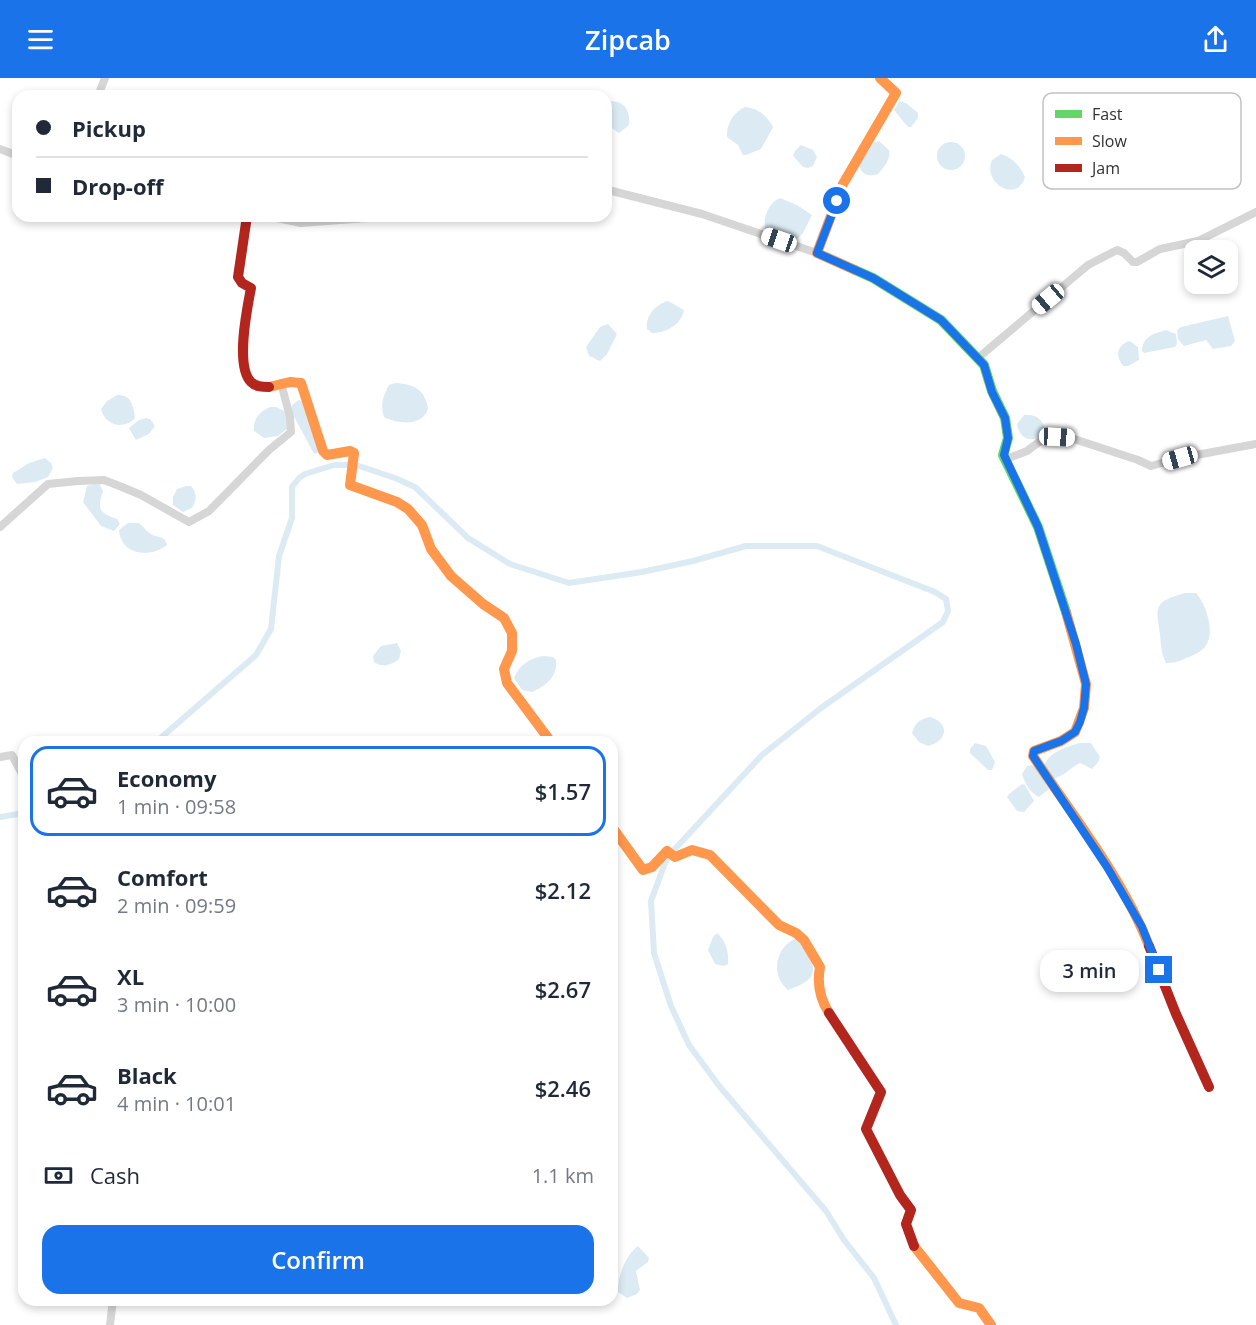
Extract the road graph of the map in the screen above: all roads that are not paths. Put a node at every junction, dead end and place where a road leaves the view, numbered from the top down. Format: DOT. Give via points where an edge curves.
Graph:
graph roads {
  1 [pos="880,78"];
  2 [pos="612,191"];
  3 [pos="1256,212"];
  4 [pos="247,222"];
  5 [pos="296,222"];
  6 [pos="314,222"];
  7 [pos="817,253"];
  8 [pos="978,358"];
  9 [pos="281,382"];
  10 [pos="1256,444"];
  11 [pos="1006,459"];
  12 [pos="0,527"];
  13 [pos="547,736"];
  14 [pos="0,757"];
  15 [pos="18,766"];
  16 [pos="618,835"];
  17 [pos="1209,1087"];
  18 [pos="112,1306"];
  19 [pos="110,1325"];
  20 [pos="991,1325"];
  1 -- 7 [label="street" via="896,93 843,184"];
  2 -- 7 [label="street" via="702,214"];
  3 -- 8 [label="street" via="1198,241 1161,249 1137,262 1117,250 1088,265"];
  4 -- 9 [label="street" via="238,277 251,288 243,366 255,386"];
  5 -- 6 [label="street"];
  7 -- 8 [label="street" via="873,278 941,320"];
  8 -- 11 [label="street" via="1005,418"];
  9 -- 12 [label="street" via="291,432 209,511 189,522 104,480 48,484"];
  9 -- 13 [label="street" via="301,383 327,455 354,453 350,485 408,509 422,525 430,549 451,576 504,618 512,633 512,651 504,669 507,683"];
  10 -- 11 [label="street" via="1151,466 1071,438 1057,437"];
  11 -- 17 [label="street" via="1038,527 1086,684 1084,708 1075,732 1034,751 1033,756 1142,927"];
  14 -- 15 [label="street" via="12,755"];
  16 -- 20 [label="street" via="643,870 687,849 710,855 779,925 796,933 811,949 820,967 822,1002 881,1092 866,1129 911,1210 906,1224 915,1249 959,1303 984,1310"];
  18 -- 19 [label="street"];
}
